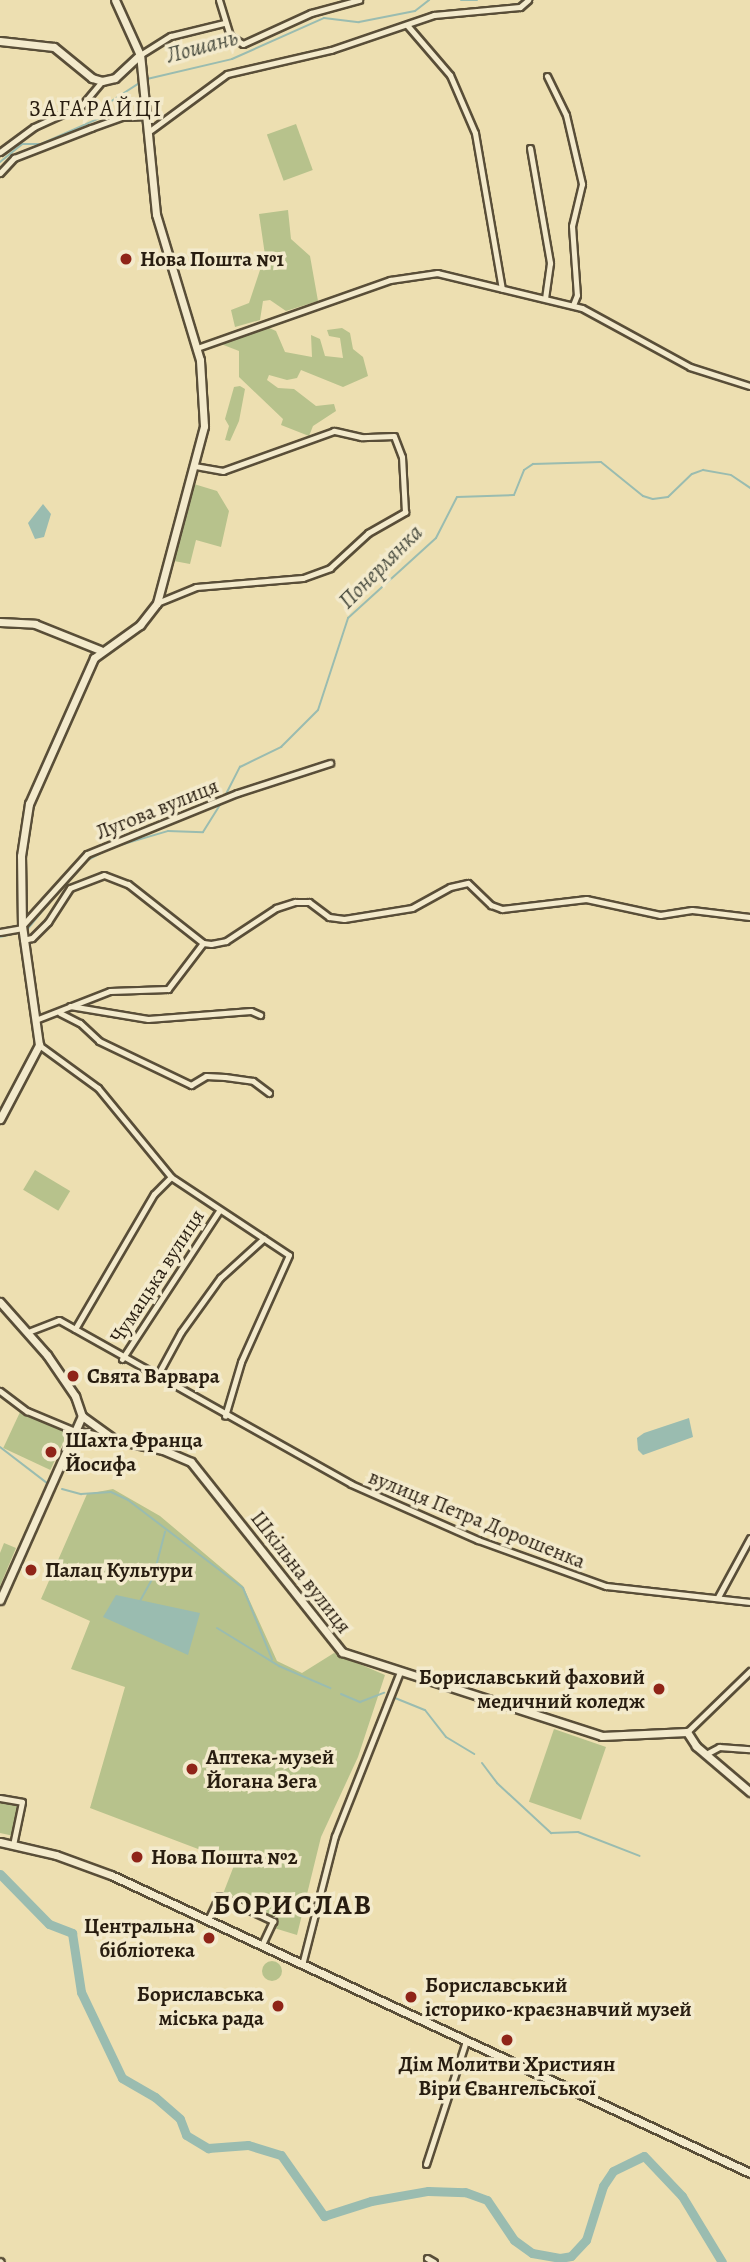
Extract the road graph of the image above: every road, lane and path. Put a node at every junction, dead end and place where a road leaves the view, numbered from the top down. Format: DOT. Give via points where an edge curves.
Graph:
graph roads {
  1 [pos="115,0"];
  2 [pos="219,0"];
  3 [pos="359,0"];
  4 [pos="528,0"];
  5 [pos="224,23"];
  6 [pos="407,25"];
  7 [pos="0,41"];
  8 [pos="140,55"];
  9 [pos="547,76"];
  10 [pos="92,78"];
  11 [pos="102,81"];
  12 [pos="95,92"];
  13 [pos="149,116"];
  14 [pos="151,130"];
  15 [pos="530,148"];
  16 [pos="0,152"];
  17 [pos="0,173"];
  18 [pos="502,289"];
  19 [pos="545,298"];
  20 [pos="573,305"];
  21 [pos="197,348"];
  22 [pos="750,386"];
  23 [pos="195,466"];
  24 [pos="157,603"];
  25 [pos="0,622"];
  26 [pos="100,650"];
  27 [pos="330,763"];
  28 [pos="750,917"];
  29 [pos="0,932"];
  30 [pos="23,932"];
  31 [pos="203,943"];
  32 [pos="70,1006"];
  33 [pos="60,1013"];
  34 [pos="260,1015"];
  35 [pos="38,1019"];
  36 [pos="39,1045"];
  37 [pos="269,1093"];
  38 [pos="0,1119"];
  39 [pos="171,1177"];
  40 [pos="219,1211"];
  41 [pos="264,1238"];
  42 [pos="0,1302"];
  43 [pos="75,1329"];
  44 [pos="28,1332"];
  45 [pos="122,1359"];
  46 [pos="156,1378"];
  47 [pos="0,1391"];
  48 [pos="82,1416"];
  49 [pos="225,1416"];
  50 [pos="75,1431"];
  51 [pos="112,1437"];
  52 [pos="750,1538"];
  53 [pos="718,1597"];
  54 [pos="0,1600"];
  55 [pos="750,1602"];
  56 [pos="750,1671"];
  57 [pos="400,1672"];
  58 [pos="687,1731"];
  59 [pos="750,1749"];
  60 [pos="706,1754"];
  61 [pos="750,1791"];
  62 [pos="0,1798"];
  63 [pos="0,1842"];
  64 [pos="13,1844"];
  65 [pos="208,1920"];
  66 [pos="262,1945"];
  67 [pos="302,1965"];
  68 [pos="465,2044"];
  69 [pos="426,2164"];
  70 [pos="750,2173"];
  71 [pos="427,2258"];
  72 [pos="434,2262"];
  1 -- 8 [label="main road"];
  2 -- 5 [label="street"];
  3 -- 5 [label="street" via="311,13 243,44 234,42"];
  4 -- 6 [label="street" via="520,7 447,12"];
  5 -- 8 [label="street" via="171,36"];
  6 -- 14 [label="street" via="290,61 226,74"];
  6 -- 18 [label="street" via="450,75 475,133"];
  7 -- 10 [label="main road" via="54,47"];
  8 -- 11 [label="main road" via="114,78"];
  8 -- 13 [label="main road"];
  9 -- 20 [label="street" via="566,115 582,184 572,226 577,295"];
  10 -- 11 [label="main road"];
  10 -- 12 [label="street"];
  11 -- 12 [label="street"];
  12 -- 16 [label="street" via="68,114 34,127"];
  13 -- 14 [label="main road"];
  13 -- 17 [label="street" via="121,117 91,128 14,158"];
  14 -- 21 [label="main road" via="161,237"];
  15 -- 19 [label="street" via="550,263"];
  18 -- 19 [label="street"];
  18 -- 21 [label="street" via="437,273 408,275"];
  19 -- 20 [label="street"];
  20 -- 22 [label="street" via="690,367"];
  21 -- 23 [label="main road" via="204,426"];
  23 -- 24 [label="main road"];
  23 -- 24 [label="street" via="223,471 334,431 361,437 394,436 402,457 405,512 368,533 330,568 303,578 196,587"];
  24 -- 26 [label="main road" via="140,625"];
  25 -- 26 [label="main road" via="36,624"];
  26 -- 30 [label="main road" via="78,687 29,804 20,856"];
  27 -- 30 [label="street, Лугова вулиця" via="87,854"];
  28 -- 31 [label="street" via="692,910 660,915 586,899 502,909 491,905 468,883 450,887 412,908 344,919 329,917 309,902 295,902 276,908 226,941"];
  29 -- 30 [label="street"];
  30 -- 31 [label="street, Лугова вулиця" via="32,938 70,888 104,875 128,884"];
  30 -- 35 [label="main road"];
  31 -- 32 [label="street" via="167,989 110,992"];
  32 -- 33 [label="street"];
  32 -- 34 [label="street" via="148,1018 251,1011"];
  33 -- 35 [label="street"];
  33 -- 37 [label="street" via="80,1023 99,1041 189,1084 208,1075 253,1081"];
  35 -- 36 [label="main road"];
  36 -- 38 [label="main road"];
  36 -- 39 [label="street" via="98,1088"];
  39 -- 40 [label="street"];
  39 -- 43 [label="street" via="154,1194"];
  40 -- 41 [label="street"];
  40 -- 45 [label="street, Чумацька вулиця"];
  41 -- 46 [label="street" via="220,1278 181,1332"];
  41 -- 49 [label="street" via="290,1258 242,1361"];
  42 -- 44 [label="main road"];
  43 -- 44 [label="street, вулиця Петра Дорошенка" via="53,1319"];
  43 -- 45 [label="street, вулиця Петра Дорошенка"];
  44 -- 48 [label="main road" via="75,1396"];
  45 -- 46 [label="street, вулиця Петра Дорошенка"];
  46 -- 49 [label="street, вулиця Петра Дорошенка"];
  47 -- 50 [label="street" via="27,1411"];
  48 -- 50 [label="main road"];
  48 -- 51 [label="main road, Шкільна вулиця"];
  49 -- 53 [label="street, вулиця Петра Дорошенка" via="409,1513 543,1560 588,1581"];
  50 -- 51 [label="main road, Шкільна вулиця"];
  50 -- 54 [label="main road"];
  51 -- 57 [label="main road, Шкільна вулиця" via="191,1462 331,1643 353,1657"];
  52 -- 53 [label="street"];
  53 -- 55 [label="street, вулиця Петра Дорошенка"];
  56 -- 58 [label="street"];
  57 -- 58 [label="main road, Шкільна вулиця" via="601,1736"];
  57 -- 67 [label="street" via="335,1836"];
  58 -- 60 [label="main road"];
  59 -- 60 [label="street" via="719,1746"];
  60 -- 61 [label="main road"];
  62 -- 64 [label="street" via="22,1802"];
  63 -- 64 [label="main road"];
  64 -- 65 [label="main road" via="83,1864"];
  65 -- 66 [label="main road"];
  65 -- 66 [label="street" via="219,1896 273,1921"];
  66 -- 67 [label="main road"];
  67 -- 70 [label="main road"];
  68 -- 69 [label="street"];
  71 -- 72 [label="street"];
}
